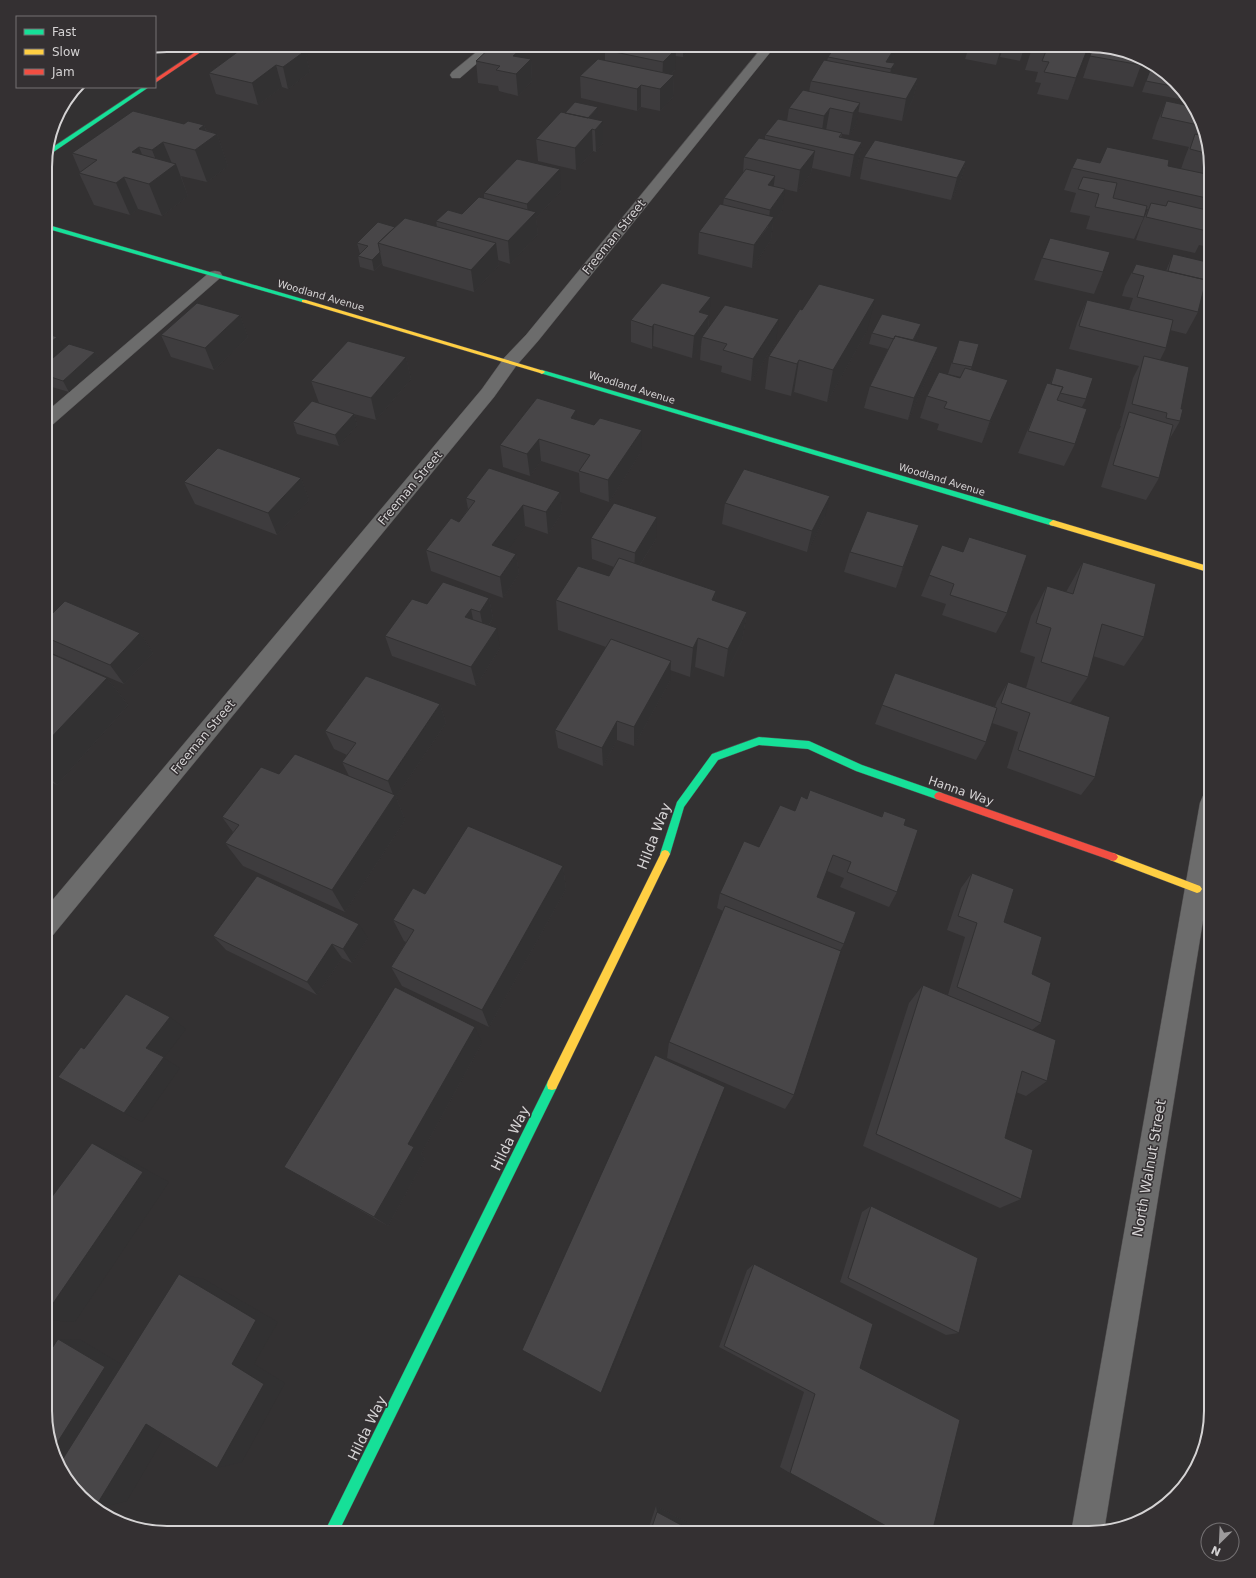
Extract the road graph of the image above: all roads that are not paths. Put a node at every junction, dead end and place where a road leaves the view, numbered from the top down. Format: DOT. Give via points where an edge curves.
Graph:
graph roads {
  1 [pos="198,52"];
  2 [pos="484,52"];
  3 [pos="764,52"];
  4 [pos="456,75"];
  5 [pos="156,80"];
  6 [pos="145,88"];
  7 [pos="53,150"];
  8 [pos="52,228"];
  9 [pos="215,275"];
  10 [pos="510,362"];
  11 [pos="52,416"];
  12 [pos="1204,568"];
  13 [pos="716,757"];
  14 [pos="1204,846"];
  15 [pos="1197,889"];
  16 [pos="52,919"];
  17 [pos="334,1526"];
  18 [pos="1088,1526"];
  1 -- 5 [label="street"];
  2 -- 4 [label="street"];
  3 -- 10 [label="street, Freeman Street"];
  6 -- 7 [label="street"];
  8 -- 9 [label="street, Woodland Avenue"];
  9 -- 10 [label="street, Woodland Avenue"];
  9 -- 11 [label="street"];
  10 -- 12 [label="street, Woodland Avenue"];
  10 -- 16 [label="street, Freeman Street" via="488,393"];
  13 -- 15 [label="street, Hanna Way" via="759,741 809,745 859,768"];
  13 -- 17 [label="street, Hilda Way" via="680,805 665,855"];
  14 -- 15 [label="street, North Walnut Street"];
  15 -- 18 [label="street, North Walnut Street"];
}
